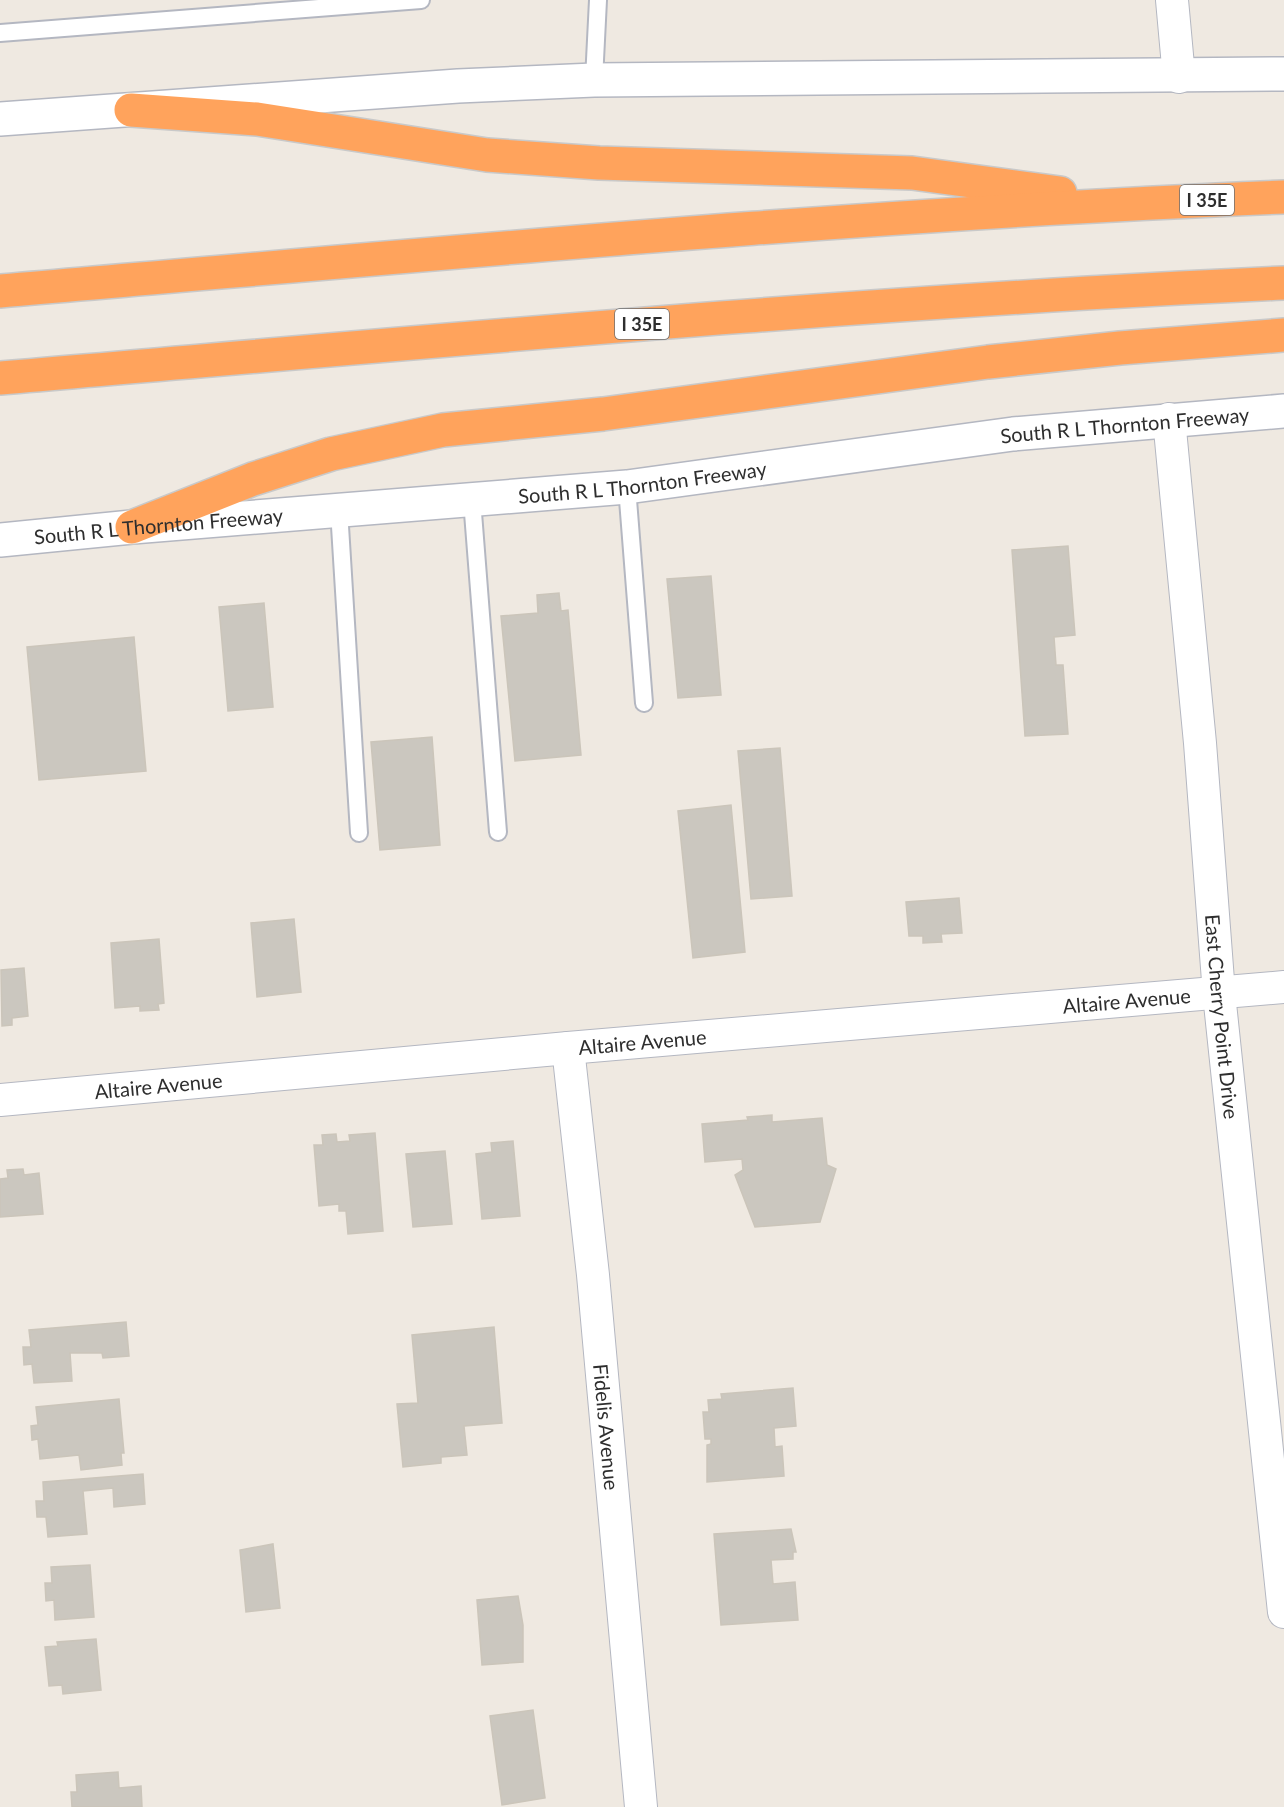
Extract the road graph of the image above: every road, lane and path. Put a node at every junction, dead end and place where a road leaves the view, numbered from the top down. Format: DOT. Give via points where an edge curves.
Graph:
graph roads {
  1 [pos="421,0"];
  2 [pos="598,0"];
  3 [pos="1172,0"];
  4 [pos="367,2"];
  5 [pos="0,33"];
  6 [pos="1284,74"];
  7 [pos="1179,77"];
  8 [pos="594,80"];
  9 [pos="131,110"];
  10 [pos="0,119"];
  11 [pos="1284,197"];
  12 [pos="1131,203"];
  13 [pos="1284,284"];
  14 [pos="0,291"];
  15 [pos="1284,335"];
  16 [pos="0,378"];
  17 [pos="1284,411"];
  18 [pos="1169,419"];
  19 [pos="627,487"];
  20 [pos="472,500"];
  21 [pos="339,510"];
  22 [pos="132,527"];
  23 [pos="0,540"];
  24 [pos="644,703"];
  25 [pos="498,832"];
  26 [pos="359,833"];
  27 [pos="1284,987"];
  28 [pos="1219,994"];
  29 [pos="568,1048"];
  30 [pos="0,1100"];
  31 [pos="1284,1612"];
  32 [pos="641,1807"];
  1 -- 4 [label="lane"];
  2 -- 8 [label="lane"];
  3 -- 7 [label="street"];
  4 -- 5 [label="lane"];
  6 -- 7 [label="main road"];
  7 -- 8 [label="main road"];
  8 -- 9 [label="main road"];
  9 -- 10 [label="main road"];
  9 -- 12 [label="highway" via="257,119 487,155 599,164 912,173"];
  11 -- 12 [label="highway, I 35E"];
  12 -- 14 [label="highway, I 35E" via="656,236"];
  13 -- 16 [label="highway, I 35E" via="945,301"];
  15 -- 22 [label="highway" via="988,362 614,413 443,430 331,454 254,479"];
  17 -- 18 [label="main road, South R L Thornton Freeway"];
  18 -- 19 [label="main road, South R L Thornton Freeway" via="1013,434"];
  18 -- 28 [label="street, East Cherry Point Drive"];
  19 -- 20 [label="main road, South R L Thornton Freeway"];
  19 -- 24 [label="lane"];
  20 -- 21 [label="main road, South R L Thornton Freeway"];
  20 -- 25 [label="lane"];
  21 -- 22 [label="main road, South R L Thornton Freeway"];
  21 -- 26 [label="lane"];
  22 -- 23 [label="main road, South R L Thornton Freeway"];
  27 -- 28 [label="street, Altaire Avenue"];
  28 -- 29 [label="street, Altaire Avenue"];
  28 -- 31 [label="street, East Cherry Point Drive"];
  29 -- 30 [label="street, Altaire Avenue"];
  29 -- 32 [label="street, Fidelis Avenue" via="594,1286"];
}
